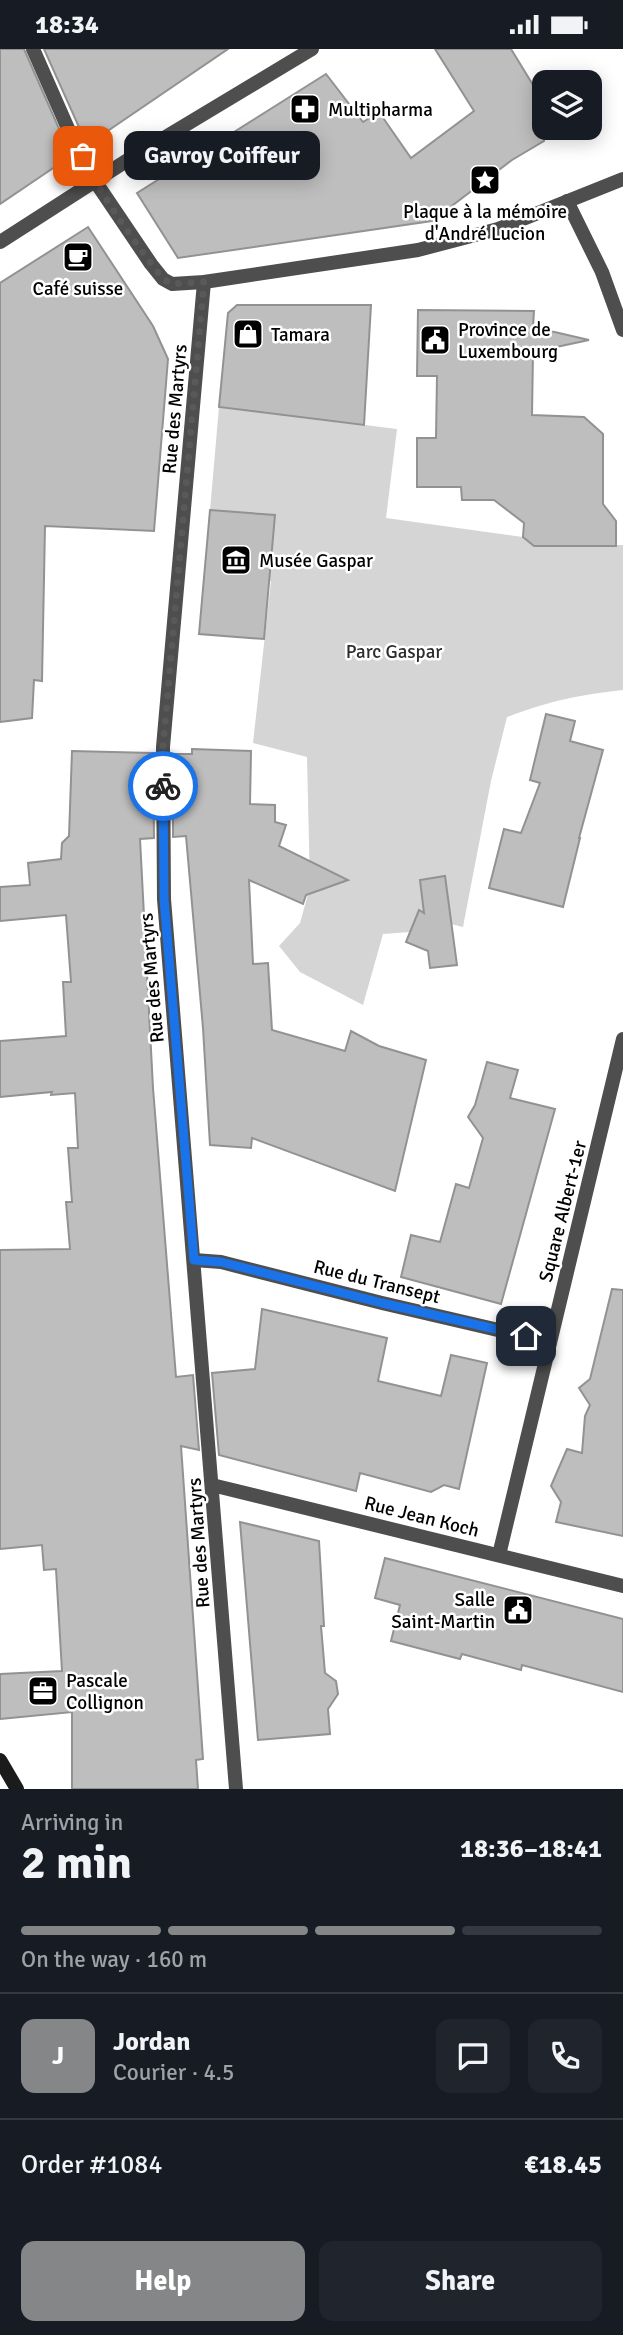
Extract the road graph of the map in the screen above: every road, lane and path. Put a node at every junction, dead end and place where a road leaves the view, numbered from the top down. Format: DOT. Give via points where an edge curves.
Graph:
graph roads {
  1 [pos="33,49"];
  2 [pos="312,49"];
  3 [pos="623,179"];
  4 [pos="95,181"];
  5 [pos="567,201"];
  6 [pos="0,242"];
  7 [pos="204,282"];
  8 [pos="623,330"];
  9 [pos="623,1039"];
  10 [pos="194,1260"];
  11 [pos="550,1342"];
  12 [pos="212,1485"];
  13 [pos="499,1555"];
  14 [pos="623,1586"];
  15 [pos="0,1760"];
  16 [pos="17,1789"];
  17 [pos="236,1789"];
  1 -- 4 [label="street"];
  2 -- 4 [label="street"];
  3 -- 5 [label="street"];
  4 -- 6 [label="street"];
  4 -- 7 [label="street" via="163,279 172,284"];
  5 -- 7 [label="street" via="498,229 418,250"];
  5 -- 8 [label="street" via="602,272"];
  7 -- 10 [label="street, Rue des Martyrs" via="163,747 164,899"];
  9 -- 11 [label="street, Square Albert-1er"];
  10 -- 11 [label="street, Rue du Transept" via="221,1262"];
  10 -- 12 [label="street, Rue des Martyrs"];
  11 -- 13 [label="street, Square Albert-1er"];
  12 -- 13 [label="street, Rue Jean Koch"];
  12 -- 17 [label="street, Rue des Martyrs"];
  13 -- 14 [label="street, Rue Jean Koch"];
  15 -- 16 [label="main road"];
}
